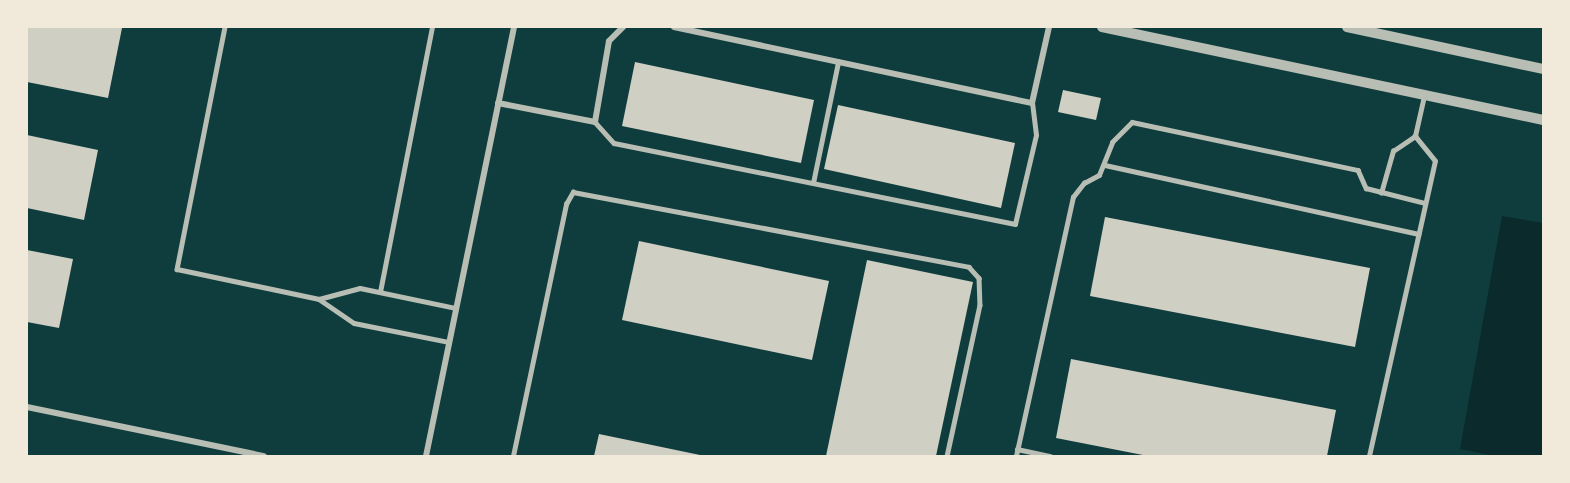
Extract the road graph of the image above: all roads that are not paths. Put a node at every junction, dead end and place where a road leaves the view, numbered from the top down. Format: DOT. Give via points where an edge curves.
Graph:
graph roads {
  1 [pos="225,27"];
  2 [pos="432,27"];
  3 [pos="514,27"];
  4 [pos="623,27"];
  5 [pos="674,27"];
  6 [pos="1049,27"];
  7 [pos="1102,27"];
  8 [pos="1347,27"];
  9 [pos="838,62"];
  10 [pos="1543,69"];
  11 [pos="1424,96"];
  12 [pos="498,103"];
  13 [pos="1032,103"];
  14 [pos="1543,120"];
  15 [pos="595,122"];
  16 [pos="1415,136"];
  17 [pos="1105,165"];
  18 [pos="813,183"];
  19 [pos="1381,193"];
  20 [pos="1425,203"];
  21 [pos="1419,234"];
  22 [pos="380,292"];
  23 [pos="319,299"];
  24 [pos="456,308"];
  25 [pos="449,342"];
  26 [pos="27,407"];
  27 [pos="1017,449"];
  28 [pos="261,456"];
  29 [pos="426,456"];
  30 [pos="513,456"];
  31 [pos="947,456"];
  32 [pos="1016,456"];
  33 [pos="1050,456"];
  34 [pos="1369,456"];
  1 -- 23 [label="lane" via="177,269"];
  2 -- 22 [label="lane"];
  3 -- 12 [label="street"];
  4 -- 15 [label="street" via="609,41"];
  5 -- 9 [label="street"];
  6 -- 13 [label="street"];
  7 -- 11 [label="street"];
  8 -- 10 [label="street"];
  9 -- 13 [label="street"];
  9 -- 18 [label="lane"];
  11 -- 14 [label="street"];
  11 -- 16 [label="lane"];
  12 -- 15 [label="street"];
  12 -- 24 [label="street"];
  13 -- 18 [label="lane" via="1036,135 1015,224"];
  15 -- 18 [label="lane" via="614,143"];
  16 -- 19 [label="lane" via="1393,151"];
  16 -- 20 [label="lane" via="1435,162"];
  17 -- 19 [label="lane" via="1112,142 1132,122 1358,170 1366,188"];
  17 -- 21 [label="lane"];
  17 -- 27 [label="lane" via="1073,197"];
  19 -- 20 [label="lane"];
  20 -- 21 [label="lane"];
  21 -- 34 [label="lane"];
  22 -- 23 [label="lane" via="360,288"];
  22 -- 24 [label="lane"];
  23 -- 25 [label="lane" via="354,323"];
  24 -- 25 [label="street"];
  25 -- 29 [label="street"];
  26 -- 28 [label="street"];
  27 -- 32 [label="lane"];
  27 -- 33 [label="lane"];
  30 -- 31 [label="lane" via="566,204 573,192 969,267 979,278 980,305"];
}
